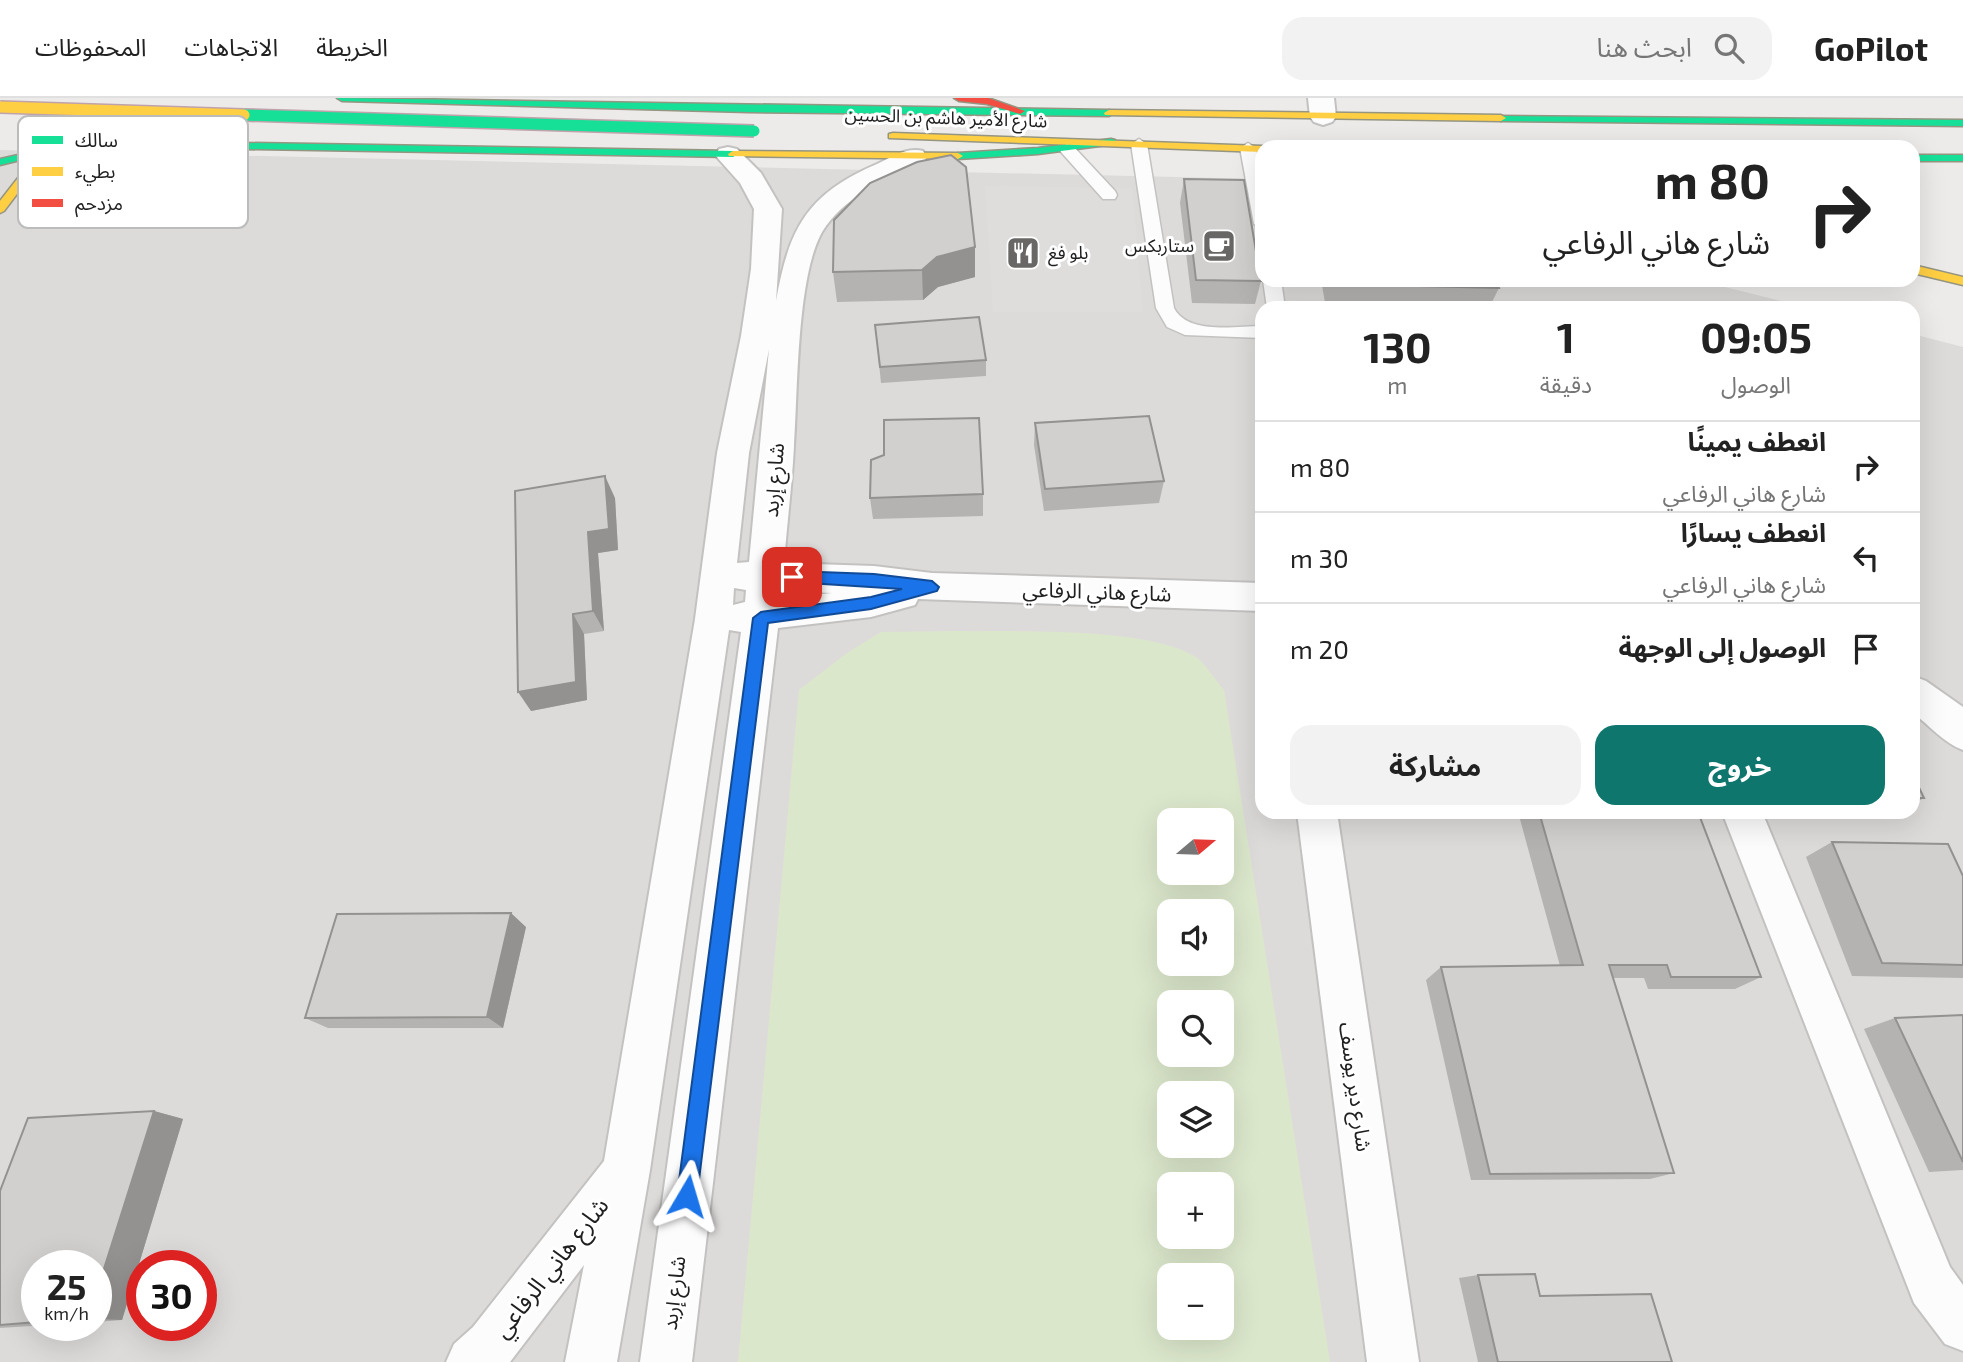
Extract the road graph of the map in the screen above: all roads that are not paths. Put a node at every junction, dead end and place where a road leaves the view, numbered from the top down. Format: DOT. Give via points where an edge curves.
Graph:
graph roads {
  1 [pos="125,98"];
  2 [pos="177,98"];
  3 [pos="342,98"];
  4 [pos="959,98"];
  5 [pos="1520,101"];
  6 [pos="0,107"];
  7 [pos="1322,107"];
  8 [pos="1020,111"];
  9 [pos="111,116"];
  10 [pos="160,116"];
  11 [pos="1374,118"];
  12 [pos="1963,123"];
  13 [pos="760,132"];
  14 [pos="878,135"];
  15 [pos="1111,142"];
  16 [pos="1139,144"];
  17 [pos="248,146"];
  18 [pos="1255,148"];
  19 [pos="1067,149"];
  20 [pos="728,155"];
  21 [pos="914,157"];
  22 [pos="18,158"];
  23 [pos="1920,158"];
  24 [pos="1963,158"];
  25 [pos="0,162"];
  26 [pos="18,188"];
  27 [pos="1109,195"];
  28 [pos="0,209"];
  29 [pos="1920,271"];
  30 [pos="1963,281"];
  31 [pos="1255,332"];
  32 [pos="718,576"];
  33 [pos="765,576"];
  34 [pos="932,587"];
  35 [pos="1255,597"];
  36 [pos="761,618"];
  37 [pos="713,619"];
  38 [pos="1920,697"];
  39 [pos="1963,733"];
  40 [pos="1318,819"];
  41 [pos="1745,819"];
  42 [pos="626,1170"];
  43 [pos="1963,1326"];
  44 [pos="472,1362"];
  45 [pos="591,1362"];
  46 [pos="666,1362"];
  47 [pos="1393,1362"];
  1 -- 9 [label="main road"];
  2 -- 10 [label="main road"];
  3 -- 8 [label="main road, شارع الأمير هاشم بن الحسين"];
  4 -- 8 [label="main road"];
  5 -- 11 [label="main road"];
  6 -- 13 [label="main road, bridge"];
  7 -- 8 [label="main road, شارع الأمير هاشم بن الحسين"];
  7 -- 11 [label="main road, شارع الأمير هاشم بن الحسين"];
  11 -- 12 [label="main road, شارع الأمير هاشم بن الحسين"];
  14 -- 15 [label="main road, شارع الأمير هاشم بن الحسين"];
  15 -- 16 [label="main road, شارع الأمير هاشم بن الحسين"];
  15 -- 19 [label="main road"];
  16 -- 18 [label="main road, شارع الأمير هاشم بن الحسين"];
  16 -- 31 [label="lane" via="1165,308 1173,323 1191,331"];
  17 -- 20 [label="main road"];
  19 -- 21 [label="main road"];
  19 -- 27 [label="lane"];
  20 -- 21 [label="main road"];
  20 -- 32 [label="street, شارع إربد" via="763,197 769,223"];
  21 -- 33 [label="street, شارع إربد" via="867,178 827,206 810,227 796,267 785,332"];
  22 -- 25 [label="main road"];
  23 -- 24 [label="main road"];
  26 -- 28 [label="main road"];
  29 -- 30 [label="main road"];
  32 -- 33 [label="street, شارع هاني الرفاعي"];
  32 -- 37 [label="street, شارع إربد"];
  33 -- 34 [label="street, شارع هاني الرفاعي"];
  33 -- 36 [label="street, شارع إربد"];
  34 -- 35 [label="street, شارع هاني الرفاعي"];
  34 -- 36 [label="street, شارع هاني الرفاعي" via="871,603"];
  36 -- 37 [label="street, شارع هاني الرفاعي"];
  36 -- 46 [label="street, شارع إربد"];
  37 -- 42 [label="street, شارع إربد"];
  38 -- 39 [label="street"];
  40 -- 47 [label="street, شارع دير يوسف"];
  41 -- 43 [label="street" via="1932,1284"];
  42 -- 44 [label="street, شارع هاني الرفاعي" via="491,1345"];
  42 -- 45 [label="street, شارع إربد"];
}
